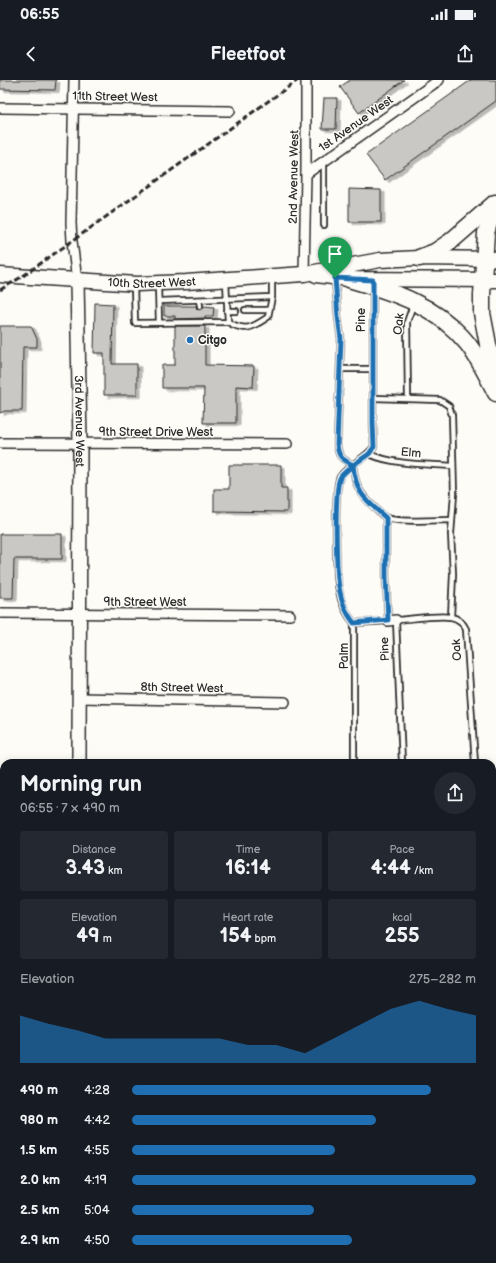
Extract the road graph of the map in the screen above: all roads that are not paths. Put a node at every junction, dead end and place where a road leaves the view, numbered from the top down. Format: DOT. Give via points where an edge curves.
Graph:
graph roads {
  1 [pos="74,80"];
  2 [pos="306,80"];
  3 [pos="439,80"];
  4 [pos="0,108"];
  5 [pos="74,109"];
  6 [pos="230,111"];
  7 [pos="324,162"];
  8 [pos="306,174"];
  9 [pos="496,202"];
  10 [pos="496,210"];
  11 [pos="324,225"];
  12 [pos="419,258"];
  13 [pos="491,259"];
  14 [pos="304,274"];
  15 [pos="0,275"];
  16 [pos="272,276"];
  17 [pos="226,279"];
  18 [pos="342,279"];
  19 [pos="490,280"];
  20 [pos="77,281"];
  21 [pos="158,283"];
  22 [pos="373,283"];
  23 [pos="134,284"];
  24 [pos="272,297"];
  25 [pos="227,299"];
  26 [pos="187,300"];
  27 [pos="199,300"];
  28 [pos="158,301"];
  29 [pos="414,301"];
  30 [pos="187,306"];
  31 [pos="200,306"];
  32 [pos="227,310"];
  33 [pos="236,310"];
  34 [pos="246,310"];
  35 [pos="270,310"];
  36 [pos="176,316"];
  37 [pos="188,316"];
  38 [pos="200,316"];
  39 [pos="176,322"];
  40 [pos="188,322"];
  41 [pos="200,322"];
  42 [pos="228,322"];
  43 [pos="159,323"];
  44 [pos="340,369"];
  45 [pos="373,369"];
  46 [pos="496,389"];
  47 [pos="496,393"];
  48 [pos="374,398"];
  49 [pos="408,398"];
  50 [pos="0,443"];
  51 [pos="80,443"];
  52 [pos="287,444"];
  53 [pos="369,454"];
  54 [pos="353,465"];
  55 [pos="452,466"];
  56 [pos="386,518"];
  57 [pos="452,520"];
  58 [pos="0,613"];
  59 [pos="79,614"];
  60 [pos="290,615"];
  61 [pos="451,617"];
  62 [pos="392,620"];
  63 [pos="354,623"];
  64 [pos="79,698"];
  65 [pos="285,702"];
  66 [pos="79,759"];
  67 [pos="354,759"];
  68 [pos="402,759"];
  69 [pos="475,759"];
  1 -- 5 [label="street, 3rd Avenue West"];
  2 -- 8 [label="street, 2nd Avenue West"];
  3 -- 7 [label="street, 1st Avenue West"];
  4 -- 5 [label="street, 11th Street West"];
  5 -- 6 [label="street, 11th Street West"];
  5 -- 20 [label="street, 3rd Avenue West" via="71,229"];
  7 -- 8 [label="street, 1st Avenue West"];
  7 -- 11 [label="lane"];
  8 -- 14 [label="street, 2nd Avenue West"];
  9 -- 12 [label="highway" via="450,242 435,252"];
  10 -- 13 [label="highway" via="491,216 486,233"];
  12 -- 13 [label="main road, 10th Street West"];
  12 -- 14 [label="main road, 10th Street West" via="380,260"];
  13 -- 19 [label="highway"];
  14 -- 16 [label="main road, 10th Street West"];
  14 -- 18 [label="main road, 10th Street West"];
  15 -- 20 [label="main road, 10th Street West"];
  16 -- 17 [label="main road, 10th Street West"];
  16 -- 24 [label="lane"];
  17 -- 21 [label="main road, 10th Street West"];
  17 -- 25 [label="lane"];
  18 -- 22 [label="highway"];
  18 -- 44 [label="lane" via="338,317 341,339"];
  19 -- 22 [label="main road"];
  19 -- 46 [label="highway" via="482,313"];
  20 -- 23 [label="main road, 10th Street West"];
  20 -- 51 [label="street, 3rd Avenue West"];
  21 -- 23 [label="main road, 10th Street West"];
  21 -- 28 [label="lane"];
  22 -- 29 [label="highway"];
  22 -- 45 [label="lane, Pine"];
  23 -- 43 [label="lane" via="135,323"];
  24 -- 25 [label="lane"];
  24 -- 35 [label="lane"];
  25 -- 27 [label="lane"];
  25 -- 32 [label="lane"];
  26 -- 27 [label="lane"];
  26 -- 28 [label="lane" via="176,303"];
  26 -- 30 [label="lane"];
  27 -- 31 [label="lane"];
  28 -- 43 [label="lane"];
  29 -- 47 [label="highway" via="444,320 462,337 476,356"];
  29 -- 49 [label="lane, Oak" via="407,322"];
  32 -- 33 [label="lane"];
  32 -- 42 [label="lane"];
  34 -- 35 [label="lane"];
  35 -- 42 [label="lane" via="268,317 251,327 237,328"];
  36 -- 39 [label="lane"];
  37 -- 40 [label="lane"];
  38 -- 41 [label="lane"];
  39 -- 40 [label="lane"];
  39 -- 43 [label="lane"];
  40 -- 41 [label="lane"];
  41 -- 42 [label="lane"];
  44 -- 45 [label="lane"];
  44 -- 54 [label="lane" via="338,453"];
  45 -- 48 [label="lane, Pine"];
  48 -- 49 [label="lane"];
  48 -- 53 [label="lane, Pine" via="374,447"];
  49 -- 55 [label="lane" via="440,400 449,406 452,415"];
  50 -- 51 [label="street, 9th Street Drive West"];
  51 -- 52 [label="street, 9th Street Drive West"];
  51 -- 59 [label="street, 3rd Avenue West"];
  53 -- 54 [label="lane, Palm"];
  53 -- 55 [label="lane, Elm" via="381,460"];
  54 -- 56 [label="lane" via="360,492"];
  54 -- 63 [label="lane, Palm" via="340,478 337,535 339,591 348,616"];
  55 -- 57 [label="lane"];
  56 -- 57 [label="lane" via="418,521"];
  56 -- 62 [label="lane, Pine" via="386,577"];
  57 -- 61 [label="lane"];
  58 -- 59 [label="street, 9th Street West"];
  59 -- 60 [label="street, 9th Street West"];
  59 -- 64 [label="street, 3rd Avenue West"];
  61 -- 62 [label="lane"];
  61 -- 69 [label="lane, Oak" via="460,621 466,628"];
  62 -- 63 [label="lane"];
  62 -- 68 [label="lane, Pine"];
  63 -- 67 [label="lane, Palm"];
  64 -- 65 [label="street, 8th Street West"];
  64 -- 66 [label="street, 3rd Avenue West"];
}
